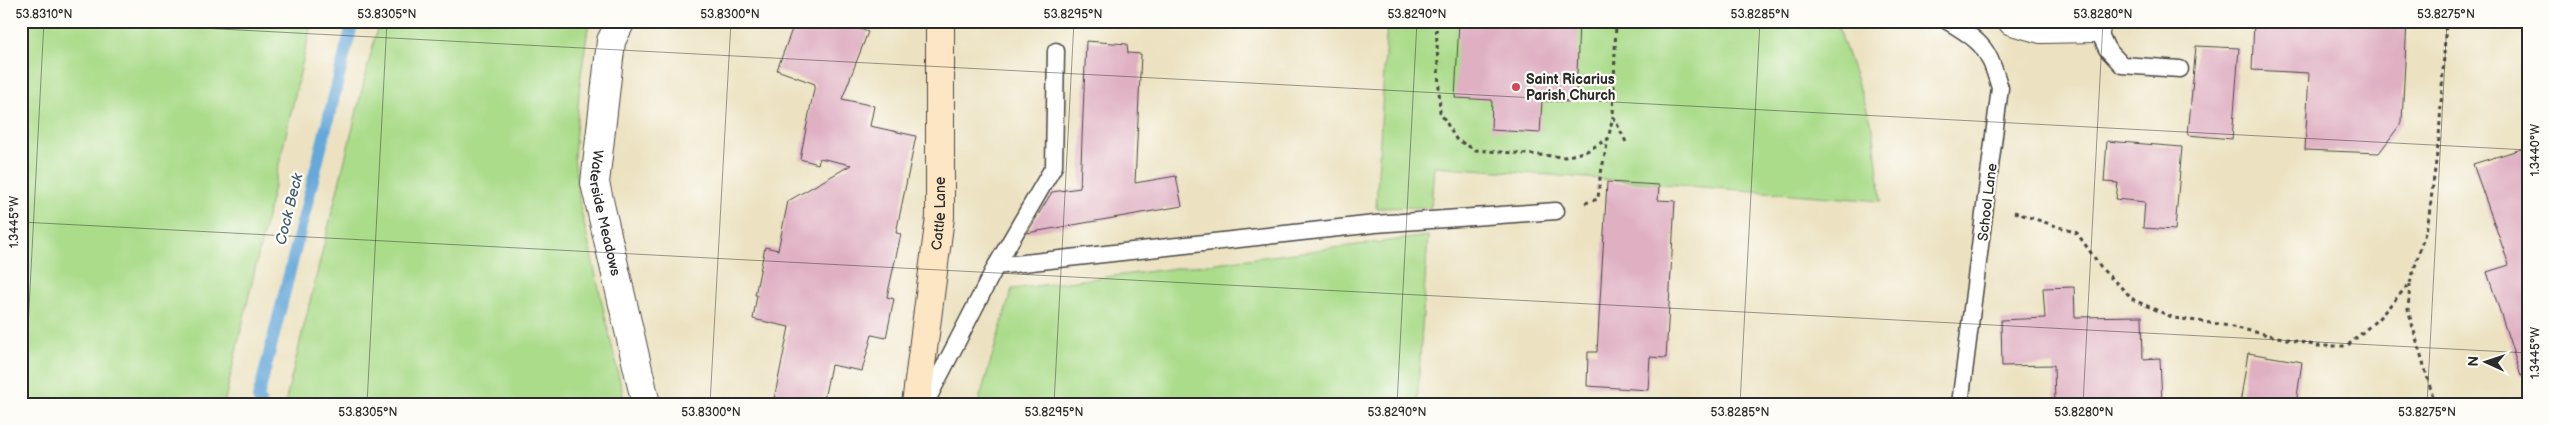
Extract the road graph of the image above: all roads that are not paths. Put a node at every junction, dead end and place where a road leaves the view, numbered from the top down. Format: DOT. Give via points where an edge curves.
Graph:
graph roads {
  1 [pos="621,21"];
  2 [pos="940,21"];
  3 [pos="1948,21"];
  4 [pos="2012,21"];
  5 [pos="2095,25"];
  6 [pos="1056,51"];
  7 [pos="2180,70"];
  8 [pos="1556,211"];
  9 [pos="996,266"];
  10 [pos="646,404"];
  11 [pos="916,404"];
  12 [pos="925,404"];
  13 [pos="1960,404"];
  1 -- 10 [label="street, Waterside Meadows" via="611,41 595,183"];
  2 -- 11 [label="street, Cattle Lane" via="940,217"];
  3 -- 13 [label="lane, School Lane" via="1972,35 1990,57 2000,88"];
  4 -- 5 [label="street" via="2041,29"];
  5 -- 7 [label="lane" via="2107,48 2122,65"];
  6 -- 9 [label="lane" via="1054,166"];
  8 -- 9 [label="lane" via="1375,224"];
  9 -- 12 [label="lane"];
}
